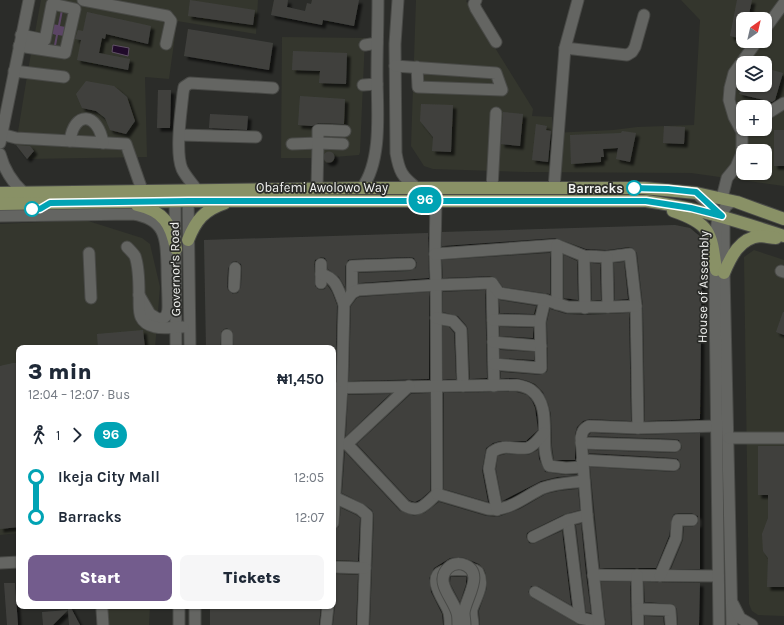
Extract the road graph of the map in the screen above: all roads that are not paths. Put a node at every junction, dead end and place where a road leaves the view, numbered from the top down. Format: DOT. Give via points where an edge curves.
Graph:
graph roads {
  1 [pos="29,0"];
  2 [pos="83,0"];
  3 [pos="378,0"];
  4 [pos="398,0"];
  5 [pos="476,0"];
  6 [pos="578,0"];
  7 [pos="784,3"];
  8 [pos="75,9"];
  9 [pos="644,16"];
  10 [pos="772,19"];
  11 [pos="20,40"];
  12 [pos="496,42"];
  13 [pos="377,43"];
  14 [pos="166,44"];
  15 [pos="44,45"];
  16 [pos="365,45"];
  17 [pos="565,48"];
  18 [pos="752,48"];
  19 [pos="395,66"];
  20 [pos="417,67"];
  21 [pos="14,71"];
  22 [pos="64,76"];
  23 [pos="377,84"];
  24 [pos="363,85"];
  25 [pos="273,88"];
  26 [pos="4,102"];
  27 [pos="784,103"];
  28 [pos="772,111"];
  29 [pos="496,113"];
  30 [pos="377,114"];
  31 [pos="394,115"];
  32 [pos="736,120"];
  33 [pos="345,131"];
  34 [pos="180,135"];
  35 [pos="744,136"];
  36 [pos="256,137"];
  37 [pos="1,138"];
  38 [pos="70,141"];
  39 [pos="102,143"];
  40 [pos="292,144"];
  41 [pos="318,144"];
  42 [pos="344,144"];
  43 [pos="0,154"];
  44 [pos="317,188"];
  45 [pos="362,188"];
  46 [pos="417,188"];
  47 [pos="492,188"];
  48 [pos="554,188"];
  49 [pos="142,190"];
  50 [pos="23,192"];
  51 [pos="696,192"];
  52 [pos="0,193"];
  53 [pos="191,193"];
  54 [pos="175,195"];
  55 [pos="436,200"];
  56 [pos="727,200"];
  57 [pos="646,201"];
  58 [pos="126,202"];
  59 [pos="229,202"];
  60 [pos="50,203"];
  61 [pos="0,204"];
  62 [pos="0,208"];
  63 [pos="0,216"];
  64 [pos="722,216"];
  65 [pos="784,219"];
  66 [pos="784,236"];
  67 [pos="188,240"];
  68 [pos="784,240"];
  69 [pos="557,245"];
  70 [pos="127,247"];
  71 [pos="176,249"];
  72 [pos="89,253"];
  73 [pos="435,254"];
  74 [pos="584,256"];
  75 [pos="607,257"];
  76 [pos="410,264"];
  77 [pos="235,268"];
  78 [pos="720,272"];
  79 [pos="321,274"];
  80 [pos="492,283"];
  81 [pos="436,285"];
  82 [pos="234,287"];
  83 [pos="352,293"];
  84 [pos="139,295"];
  85 [pos="91,298"];
  86 [pos="546,300"];
  87 [pos="344,304"];
  88 [pos="557,304"];
  89 [pos="636,306"];
  90 [pos="585,308"];
  91 [pos="608,308"];
  92 [pos="436,318"];
  93 [pos="493,320"];
  94 [pos="540,321"];
  95 [pos="176,327"];
  96 [pos="189,327"];
  97 [pos="227,335"];
  98 [pos="494,342"];
  99 [pos="176,345"];
  100 [pos="190,345"];
  101 [pos="227,345"];
  102 [pos="541,346"];
  103 [pos="494,364"];
  104 [pos="409,386"];
  105 [pos="463,386"];
  106 [pos="494,386"];
  107 [pos="436,387"];
  108 [pos="338,388"];
  109 [pos="717,426"];
  110 [pos="638,428"];
  111 [pos="544,433"];
  112 [pos="728,438"];
  113 [pos="784,438"];
  114 [pos="581,443"];
  115 [pos="343,444"];
  116 [pos="675,446"];
  117 [pos="336,462"];
  118 [pos="583,464"];
  119 [pos="674,465"];
  120 [pos="584,481"];
  121 [pos="437,494"];
  122 [pos="336,498"];
  123 [pos="497,510"];
  124 [pos="587,515"];
  125 [pos="568,520"];
  126 [pos="692,520"];
  127 [pos="533,537"];
  128 [pos="16,562"];
  129 [pos="0,563"];
  130 [pos="336,567"];
  131 [pos="365,568"];
  132 [pos="593,575"];
  133 [pos="637,576"];
  134 [pos="660,576"];
  135 [pos="718,576"];
  136 [pos="535,592"];
  137 [pos="732,600"];
  138 [pos="179,609"];
  139 [pos="195,609"];
  140 [pos="328,609"];
  141 [pos="638,609"];
  142 [pos="102,610"];
  143 [pos="580,618"];
  144 [pos="599,624"];
  145 [pos="103,625"];
  146 [pos="179,625"];
  147 [pos="196,625"];
  148 [pos="326,625"];
  149 [pos="363,625"];
  150 [pos="450,625"];
  151 [pos="458,625"];
  152 [pos="465,625"];
  153 [pos="473,625"];
  154 [pos="638,625"];
  155 [pos="671,625"];
  156 [pos="719,625"];
  157 [pos="732,625"];
  158 [pos="752,625"];
  1 -- 11 [label="street"];
  2 -- 8 [label="street"];
  2 -- 14 [label="street" via="167,16 171,21"];
  3 -- 13 [label="street"];
  4 -- 19 [label="street"];
  5 -- 12 [label="street" via="476,9"];
  6 -- 17 [label="street"];
  7 -- 10 [label="street"];
  8 -- 15 [label="street" via="52,4"];
  8 -- 15 [label="street" via="65,53"];
  9 -- 17 [label="street" via="635,47 627,55"];
  11 -- 15 [label="street"];
  11 -- 21 [label="street"];
  13 -- 16 [label="street"];
  13 -- 23 [label="street"];
  17 -- 48 [label="street"];
  18 -- 32 [label="street" via="734,73 730,88 729,100"];
  19 -- 20 [label="street"];
  19 -- 31 [label="street"];
  20 -- 20 [label="street" via="496,73 502,90 418,87"];
  21 -- 22 [label="street"];
  21 -- 26 [label="street"];
  23 -- 24 [label="street"];
  23 -- 30 [label="street"];
  25 -- 34 [label="street" via="190,83 184,87"];
  26 -- 37 [label="street"];
  27 -- 28 [label="street"];
  29 -- 47 [label="street"];
  30 -- 31 [label="street"];
  30 -- 45 [label="street" via="373,164"];
  31 -- 46 [label="street" via="401,174"];
  33 -- 41 [label="street" via="318,130"];
  34 -- 36 [label="street"];
  34 -- 53 [label="street" via="181,164"];
  35 -- 56 [label="street" via="742,153 728,178"];
  37 -- 38 [label="street"];
  38 -- 39 [label="street"];
  38 -- 39 [label="street" via="74,125 86,119 97,125"];
  39 -- 49 [label="street" via="126,144"];
  40 -- 41 [label="street"];
  41 -- 42 [label="street"];
  41 -- 44 [label="street"];
  43 -- 50 [label="street" via="7,174"];
  44 -- 45 [label="main road, Obafemi Awolowo Way"];
  44 -- 53 [label="main road, Obafemi Awolowo Way"];
  45 -- 46 [label="main road, Obafemi Awolowo Way"];
  46 -- 47 [label="main road, Obafemi Awolowo Way"];
  47 -- 48 [label="main road, Obafemi Awolowo Way"];
  48 -- 51 [label="main road, Obafemi Awolowo Way" via="644,188"];
  49 -- 50 [label="main road, Obafemi Awolowo Way"];
  49 -- 54 [label="main road, Obafemi Awolowo Way"];
  50 -- 52 [label="main road, Obafemi Awolowo Way"];
  51 -- 56 [label="main road, Obafemi Awolowo Way"];
  51 -- 64 [label="street"];
  53 -- 54 [label="main road, Obafemi Awolowo Way"];
  53 -- 59 [label="main road, Obafemi Awolowo Way"];
  53 -- 67 [label="street, Governor's Road"];
  54 -- 58 [label="main road, Obafemi Awolowo Way"];
  54 -- 71 [label="street, Governor's Road"];
  55 -- 57 [label="main road, Obafemi Awolowo Way"];
  55 -- 59 [label="main road, Obafemi Awolowo Way"];
  55 -- 73 [label="street"];
  56 -- 64 [label="street"];
  56 -- 65 [label="main road, Obafemi Awolowo Way"];
  57 -- 64 [label="main road, Obafemi Awolowo Way"];
  57 -- 78 [label="main road" via="699,222 708,231"];
  58 -- 60 [label="main road, Obafemi Awolowo Way"];
  58 -- 71 [label="main road" via="143,206 161,215 173,233"];
  59 -- 67 [label="main road" via="202,215"];
  60 -- 61 [label="main road, Obafemi Awolowo Way"];
  60 -- 62 [label="street" via="40,209"];
  63 -- 84 [label="street" via="132,214 148,218 159,227 166,239 168,313 158,319 150,314"];
  64 -- 66 [label="main road, Obafemi Awolowo Way"];
  64 -- 78 [label="street, House of Assembly" via="725,228"];
  67 -- 96 [label="street, Governor's Road"];
  68 -- 78 [label="main road" via="761,236 750,239 736,250"];
  69 -- 73 [label="street"];
  69 -- 74 [label="street"];
  69 -- 88 [label="street"];
  70 -- 84 [label="street" via="134,254 136,261"];
  71 -- 95 [label="street, Governor's Road"];
  72 -- 85 [label="street"];
  73 -- 81 [label="street"];
  74 -- 75 [label="street"];
  74 -- 90 [label="street"];
  75 -- 89 [label="street" via="630,254"];
  75 -- 91 [label="street"];
  76 -- 83 [label="street" via="352,266"];
  77 -- 82 [label="street"];
  78 -- 109 [label="street, House of Assembly"];
  78 -- 112 [label="street, House of Assembly"];
  79 -- 87 [label="street" via="330,276 336,283"];
  80 -- 81 [label="street"];
  80 -- 86 [label="street" via="499,293"];
  80 -- 93 [label="street"];
  81 -- 83 [label="street" via="358,290"];
  81 -- 92 [label="street"];
  83 -- 87 [label="street"];
  84 -- 95 [label="street" via="139,313 145,322 157,327"];
  86 -- 88 [label="street"];
  86 -- 94 [label="street"];
  87 -- 108 [label="street"];
  88 -- 90 [label="street"];
  89 -- 91 [label="street"];
  89 -- 110 [label="street"];
  90 -- 91 [label="street"];
  92 -- 105 [label="street" via="453,321 461,330"];
  92 -- 107 [label="street"];
  93 -- 94 [label="street"];
  93 -- 98 [label="street"];
  94 -- 102 [label="street"];
  95 -- 96 [label="street"];
  95 -- 99 [label="street, Governor's Road"];
  96 -- 100 [label="street, Governor's Road"];
  97 -- 101 [label="street"];
  98 -- 102 [label="street"];
  98 -- 103 [label="street"];
  102 -- 103 [label="street" via="541,368"];
  103 -- 106 [label="street"];
  104 -- 107 [label="street"];
  104 -- 108 [label="street"];
  104 -- 115 [label="street"];
  105 -- 106 [label="street"];
  105 -- 107 [label="street"];
  106 -- 111 [label="street" via="517,384 530,389 539,398 544,415"];
  107 -- 121 [label="street"];
  108 -- 115 [label="street"];
  109 -- 110 [label="street"];
  109 -- 135 [label="street, House of Assembly"];
  110 -- 114 [label="street" via="589,426 582,432"];
  111 -- 118 [label="street" via="549,466 566,468"];
  111 -- 123 [label="street" via="528,448 500,447 492,452 489,469"];
  112 -- 113 [label="street"];
  112 -- 137 [label="street, House of Assembly"];
  114 -- 116 [label="street"];
  114 -- 118 [label="street"];
  115 -- 117 [label="street"];
  115 -- 121 [label="street" via="405,506 419,509"];
  118 -- 119 [label="street"];
  118 -- 120 [label="street"];
  120 -- 123 [label="street" via="543,488 504,509"];
  120 -- 124 [label="street"];
  121 -- 123 [label="street" via="488,510"];
  122 -- 131 [label="street" via="367,515"];
  124 -- 125 [label="street"];
  124 -- 132 [label="street"];
  125 -- 127 [label="street"];
  125 -- 143 [label="street"];
  126 -- 134 [label="street" via="678,520 676,538"];
  128 -- 129 [label="street"];
  130 -- 131 [label="street"];
  131 -- 149 [label="street"];
  132 -- 133 [label="street"];
  132 -- 144 [label="street"];
  133 -- 134 [label="street"];
  133 -- 141 [label="street"];
  134 -- 135 [label="street"];
  135 -- 156 [label="street, House of Assembly"];
  136 -- 143 [label="street"];
  137 -- 157 [label="street, House of Assembly"];
  137 -- 158 [label="street" via="740,618"];
  138 -- 146 [label="street"];
  139 -- 147 [label="street"];
  140 -- 148 [label="street"];
  141 -- 154 [label="street"];
  141 -- 155 [label="street" via="670,610"];
  142 -- 145 [label="street"];
  143 -- 144 [label="street"];
  150 -- 153 [label="street" via="448,611 437,589 436,579 444,571 474,570 478,572 481,580 472,611"];
  151 -- 152 [label="street, bridge" via="457,612 442,581 447,568 458,563 469,567 474,576 473,588 464,612"];
}
